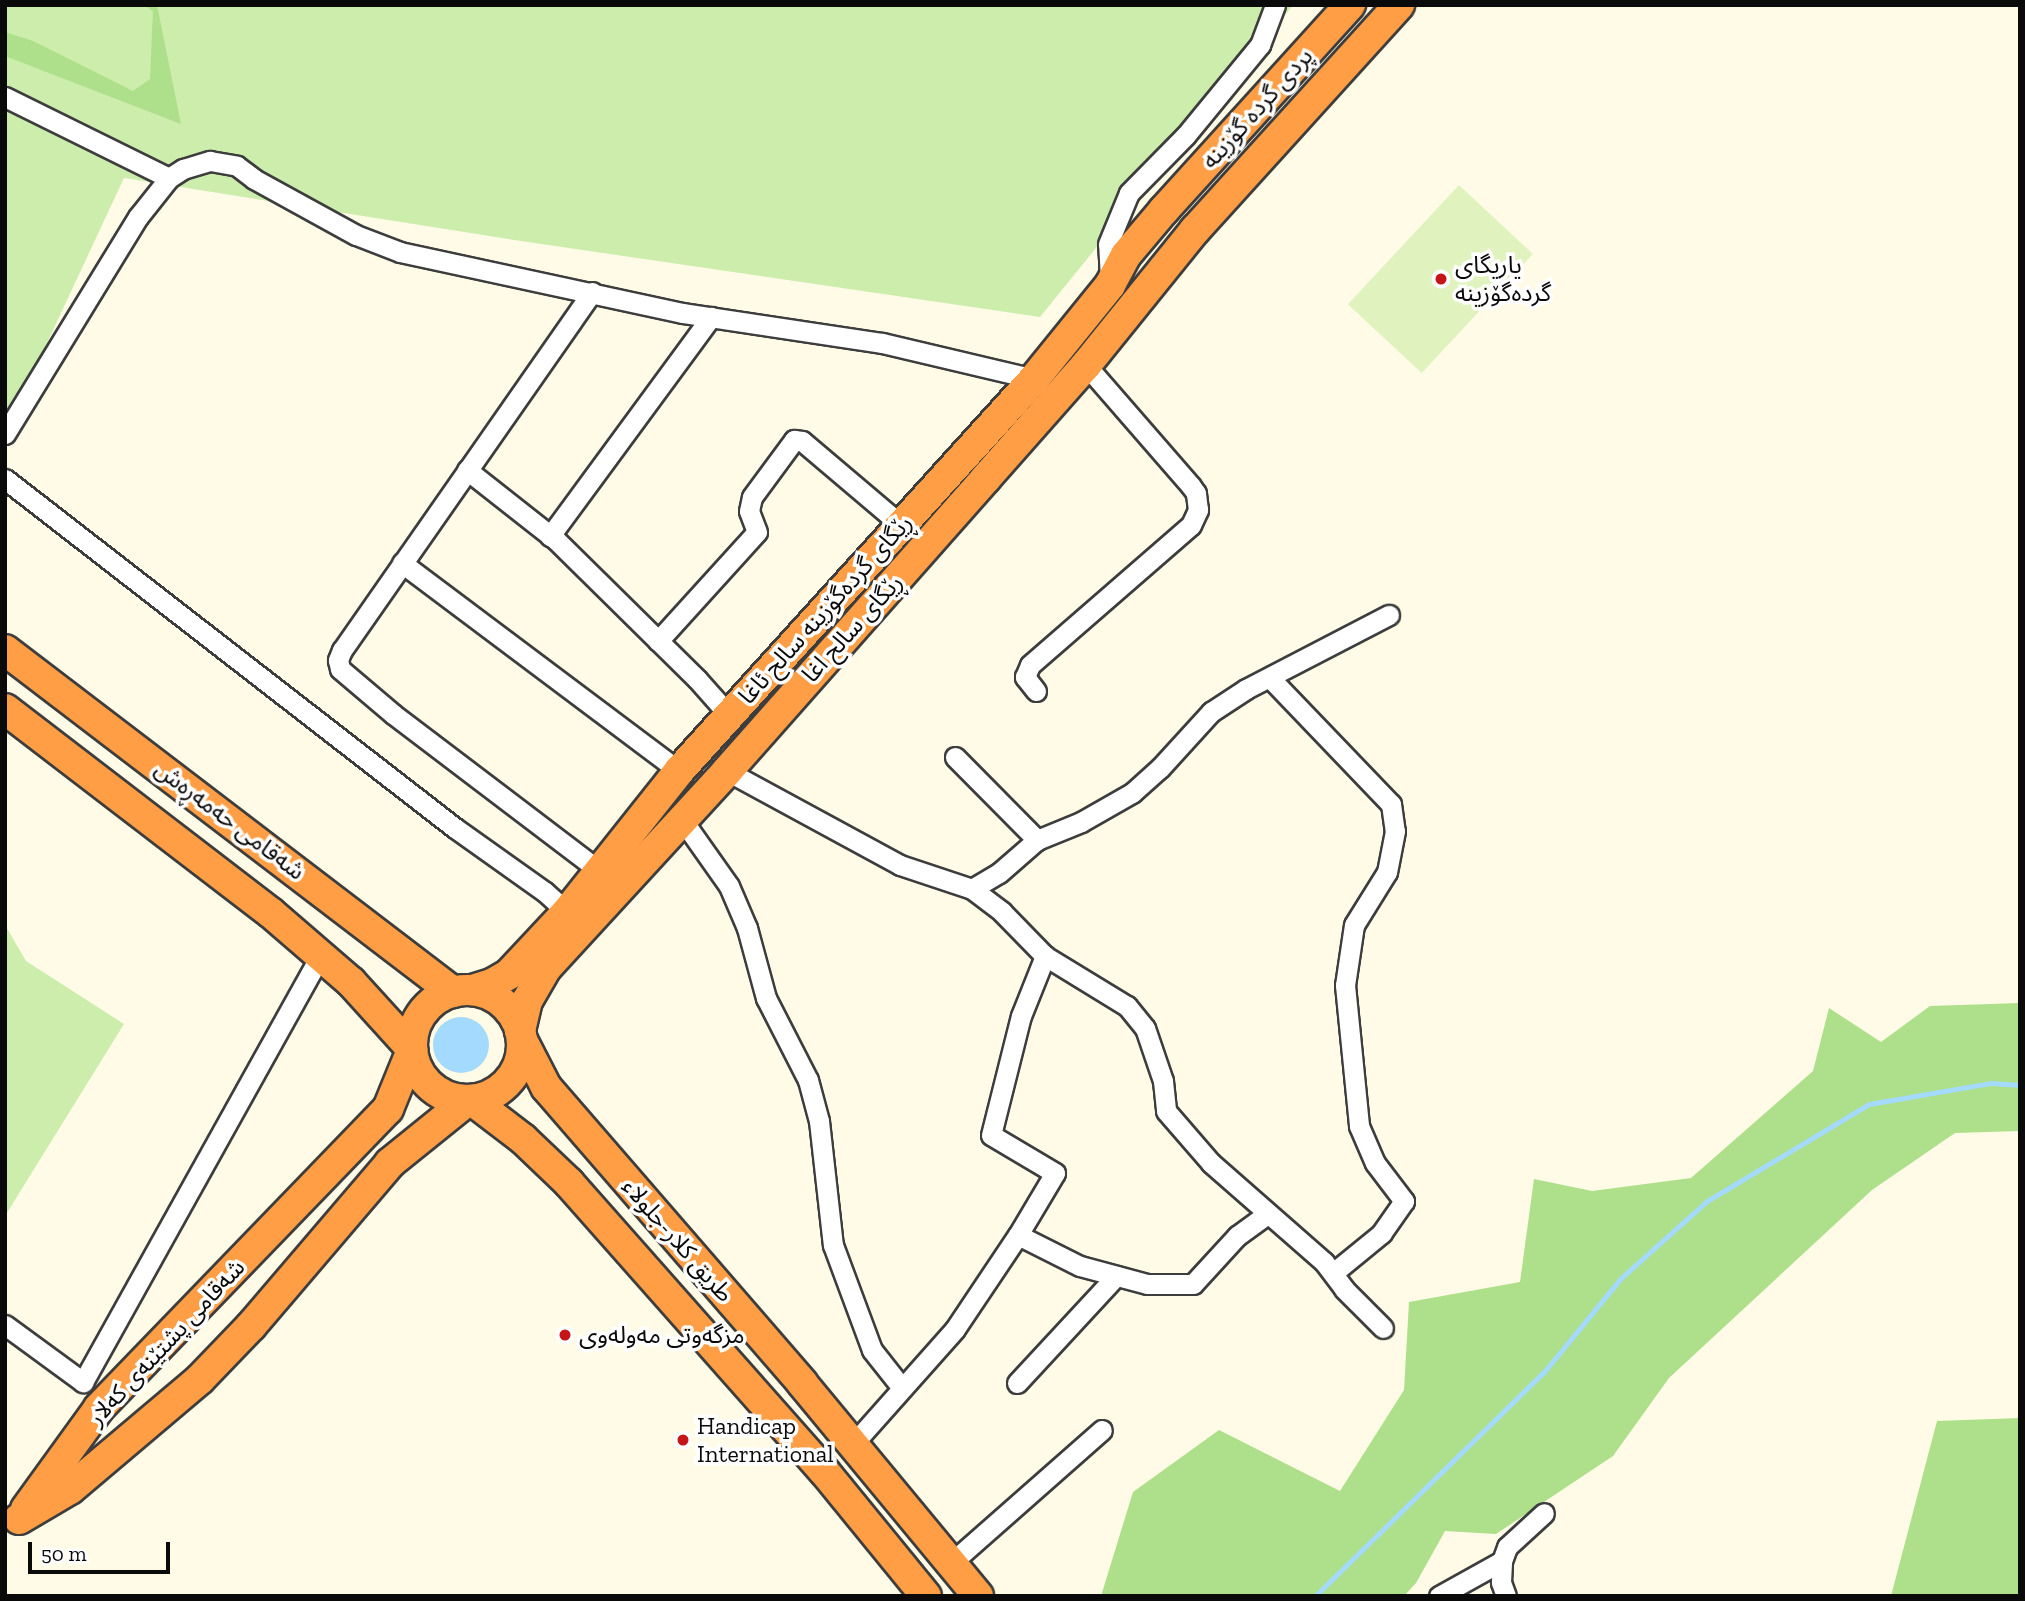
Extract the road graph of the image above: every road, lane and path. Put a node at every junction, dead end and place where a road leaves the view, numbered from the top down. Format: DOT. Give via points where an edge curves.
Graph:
graph roads {
  1 [pos="1275,5"];
  2 [pos="1350,5"];
  3 [pos="1399,5"];
  4 [pos="5,97"];
  5 [pos="169,178"];
  6 [pos="1164,210"];
  7 [pos="1110,285"];
  8 [pos="592,292"];
  9 [pos="1135,306"];
  10 [pos="711,317"];
  11 [pos="1086,365"];
  12 [pos="1034,379"];
  13 [pos="5,434"];
  14 [pos="467,470"];
  15 [pos="5,479"];
  16 [pos="901,525"];
  17 [pos="550,536"];
  18 [pos="402,563"];
  19 [pos="1389,615"];
  20 [pos="658,641"];
  21 [pos="5,650"];
  22 [pos="1270,678"];
  23 [pos="1036,691"];
  24 [pos="5,709"];
  25 [pos="729,715"];
  26 [pos="956,757"];
  27 [pos="679,771"];
  28 [pos="727,771"];
  29 [pos="681,818"];
  30 [pos="1037,840"];
  31 [pos="600,871"];
  32 [pos="972,889"];
  33 [pos="567,912"];
  34 [pos="321,955"];
  35 [pos="1045,956"];
  36 [pos="463,991"];
  37 [pos="521,1035"];
  38 [pos="412,1049"];
  39 [pos="470,1100"];
  40 [pos="1267,1214"];
  41 [pos="1018,1235"];
  42 [pos="1332,1273"];
  43 [pos="1116,1276"];
  44 [pos="5,1325"];
  45 [pos="1383,1328"];
  46 [pos="802,1383"];
  47 [pos="1017,1384"];
  48 [pos="902,1388"];
  49 [pos="99,1408"];
  50 [pos="774,1416"];
  51 [pos="1102,1430"];
  52 [pos="129,1442"];
  53 [pos="853,1444"];
  54 [pos="1544,1513"];
  55 [pos="1502,1561"];
  56 [pos="951,1563"];
  57 [pos="926,1596"];
  58 [pos="978,1596"];
  59 [pos="1439,1596"];
  60 [pos="1506,1596"];
  1 -- 7 [label="street" via="1260,45 1186,135 1129,193 1108,244"];
  2 -- 6 [label="highway, پردی گردە گۆزینە"];
  3 -- 9 [label="highway, ڕێگای سالح اغا" via="1195,230"];
  4 -- 5 [label="street"];
  5 -- 8 [label="street" via="210,161 237,166 356,235 400,252"];
  5 -- 13 [label="street" via="138,217"];
  6 -- 7 [label="highway, ڕێگای گردەگۆزینە سالح ئاغا" via="1126,255"];
  7 -- 9 [label="highway"];
  7 -- 12 [label="highway, ڕێگای گردەگۆزینە سالح ئاغا"];
  8 -- 10 [label="street"];
  8 -- 14 [label="street"];
  9 -- 11 [label="highway, ڕێگای سالح اغا"];
  10 -- 12 [label="street" via="882,343"];
  10 -- 17 [label="street"];
  11 -- 23 [label="street" via="1191,486 1198,510 1191,525 1030,665 1025,677"];
  11 -- 28 [label="highway, ڕێگای سالح اغا"];
  12 -- 16 [label="highway, ڕێگای گردەگۆزینە سالح ئاغا"];
  14 -- 17 [label="street"];
  14 -- 18 [label="street"];
  15 -- 33 [label="street"];
  16 -- 20 [label="street" via="803,441 794,440 752,497 749,511 757,531"];
  16 -- 25 [label="highway, ڕێگای گردەگۆزینە سالح ئاغا"];
  17 -- 20 [label="street"];
  18 -- 27 [label="street"];
  18 -- 31 [label="street" via="342,650 340,669"];
  19 -- 22 [label="street"];
  20 -- 25 [label="street"];
  21 -- 36 [label="highway, شەقامی حەمەڕەش"];
  22 -- 30 [label="street" via="1211,712 1132,793"];
  22 -- 42 [label="street" via="1391,804 1395,831 1387,872 1354,925 1345,985 1359,1126 1375,1163 1404,1201 1382,1233"];
  24 -- 34 [label="highway, شەقامی حەمەڕەش"];
  25 -- 27 [label="highway, ڕێگای گردەگۆزینە سالح ئاغا"];
  26 -- 30 [label="street"];
  27 -- 31 [label="highway, ڕێگای گردەگۆزینە سالح ئاغا"];
  28 -- 29 [label="highway, ڕێگای سالح اغا"];
  28 -- 32 [label="street" via="900,865"];
  29 -- 37 [label="highway, ڕێگای سالح اغا" via="547,967 527,1001"];
  29 -- 48 [label="street" via="729,886 747,928 766,998 808,1080 819,1121 833,1245 872,1350"];
  30 -- 32 [label="street"];
  31 -- 33 [label="highway, ڕێگای گردەگۆزینە سالح ئاغا"];
  32 -- 35 [label="street"];
  33 -- 36 [label="highway, ڕێگای گردەگۆزینە سالح ئاغا" via="509,974"];
  34 -- 38 [label="highway, شەقامی حەمەڕەش" via="354,984"];
  34 -- 44 [label="street" via="83,1382"];
  35 -- 40 [label="street" via="1126,1006 1145,1028 1163,1080 1166,1111 1211,1163"];
  35 -- 41 [label="street" via="1021,1016 991,1135 1055,1173"];
  36 -- 37 [label="highway" via="497,999 515,1018"];
  36 -- 38 [label="highway" via="439,998 423,1013"];
  37 -- 39 [label="highway" via="517,1068 509,1081 486,1097"];
  37 -- 46 [label="highway, طريق كلار-جلولاء" via="545,1087"];
  38 -- 39 [label="highway" via="418,1070 430,1086 448,1097"];
  38 -- 49 [label="highway, شەقامی پشتێنەی کەلار" via="388,1109"];
  39 -- 50 [label="highway, طريق كلار-جلولاء" via="523,1139 569,1184"];
  39 -- 52 [label="highway, شەقامی پشتێنەی کەلار" via="390,1163 251,1326"];
  40 -- 42 [label="street"];
  40 -- 43 [label="street" via="1237,1236 1193,1284 1147,1284"];
  41 -- 43 [label="street" via="1080,1266"];
  41 -- 48 [label="street" via="955,1329"];
  42 -- 45 [label="street"];
  43 -- 47 [label="street"];
  46 -- 50 [label="highway"];
  46 -- 53 [label="highway, طريق كلار-جلولاء"];
  48 -- 53 [label="street"];
  49 -- 52 [label="highway" via="96,1432 111,1444"];
  49 -- 52 [label="highway, شەقامی پشتێنەی کەلار" via="19,1519 70,1489"];
  50 -- 57 [label="highway, طريق كلار-جلولاء"];
  51 -- 56 [label="street"];
  53 -- 56 [label="highway, طريق كلار-جلولاء"];
  54 -- 55 [label="street" via="1507,1547"];
  55 -- 59 [label="street"];
  55 -- 60 [label="street"];
  56 -- 58 [label="highway, طريق كلار-جلولاء"];
}
